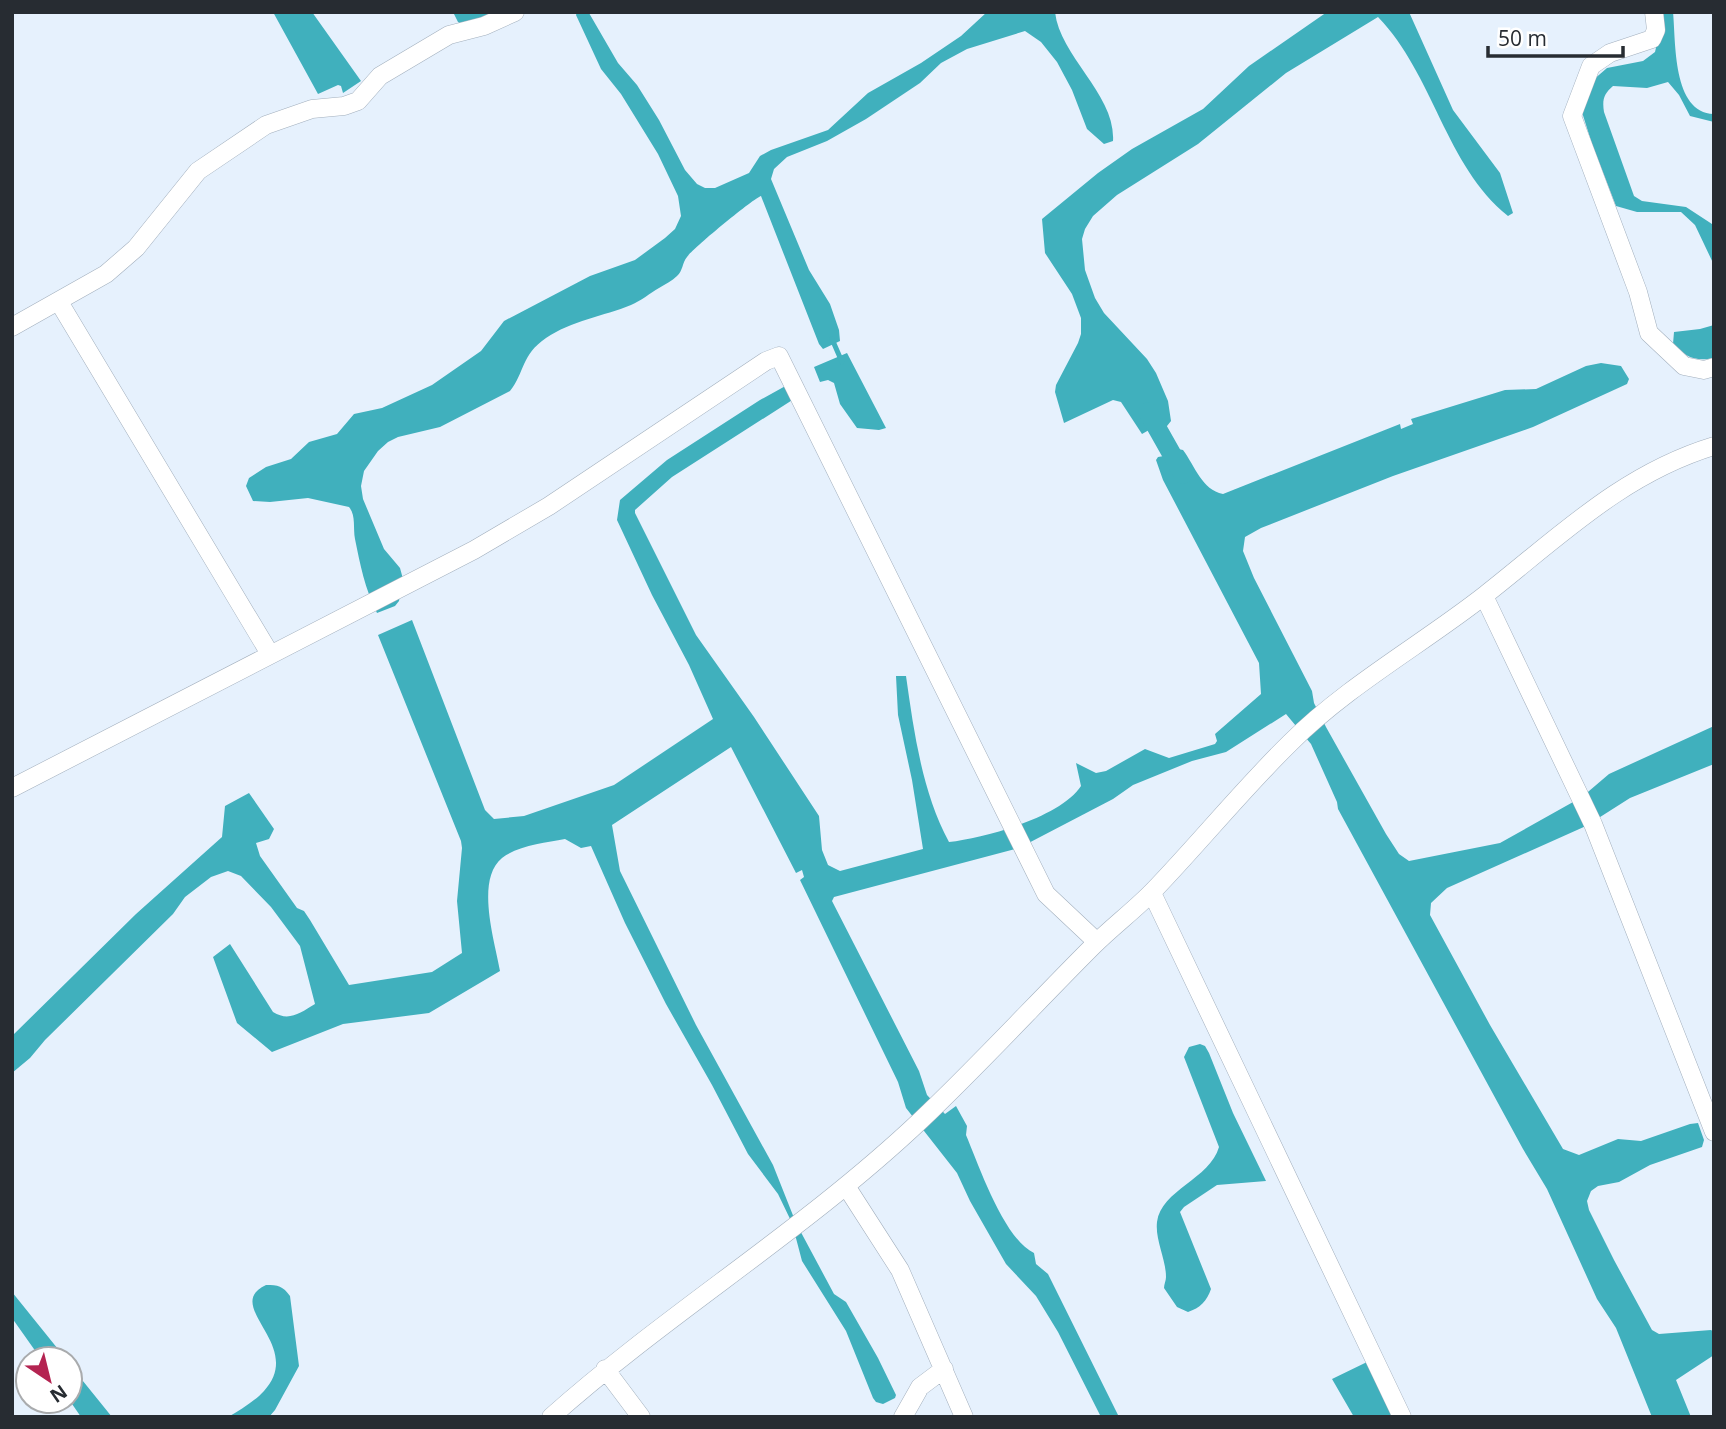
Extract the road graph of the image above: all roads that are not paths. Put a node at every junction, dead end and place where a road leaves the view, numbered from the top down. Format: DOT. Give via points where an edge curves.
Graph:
graph roads {
  1 [pos="516,12"];
  2 [pos="1654,12"];
  3 [pos="59,302"];
  4 [pos="12,327"];
  5 [pos="1714,367"];
  6 [pos="1714,446"];
  7 [pos="1484,596"];
  8 [pos="270,654"];
  9 [pos="12,788"];
  10 [pos="1152,892"];
  11 [pos="1097,942"];
  12 [pos="1714,1132"];
  13 [pos="846,1186"];
  14 [pos="605,1369"];
  15 [pos="944,1369"];
  16 [pos="551,1417"];
  17 [pos="641,1417"];
  18 [pos="902,1417"];
  19 [pos="964,1417"];
  20 [pos="1402,1417"];
  1 -- 3 [label="street" via="449,35 380,76 359,101 312,109 266,125 198,171 136,248 106,274"];
  2 -- 5 [label="street" via="1652,39 1611,53 1591,66 1572,116 1649,333 1684,366"];
  3 -- 4 [label="street"];
  3 -- 8 [label="street"];
  6 -- 7 [label="street" via="1646,473 1595,506"];
  7 -- 10 [label="street" via="1292,741"];
  7 -- 12 [label="street" via="1593,824"];
  8 -- 9 [label="street"];
  8 -- 11 [label="street" via="474,550 779,356 1046,894"];
  10 -- 11 [label="street"];
  10 -- 20 [label="street"];
  11 -- 13 [label="street" via="919,1122"];
  13 -- 14 [label="street"];
  13 -- 15 [label="street" via="900,1270"];
  14 -- 16 [label="street"];
  14 -- 17 [label="street"];
  15 -- 18 [label="street" via="920,1387"];
  15 -- 19 [label="street"];
}
